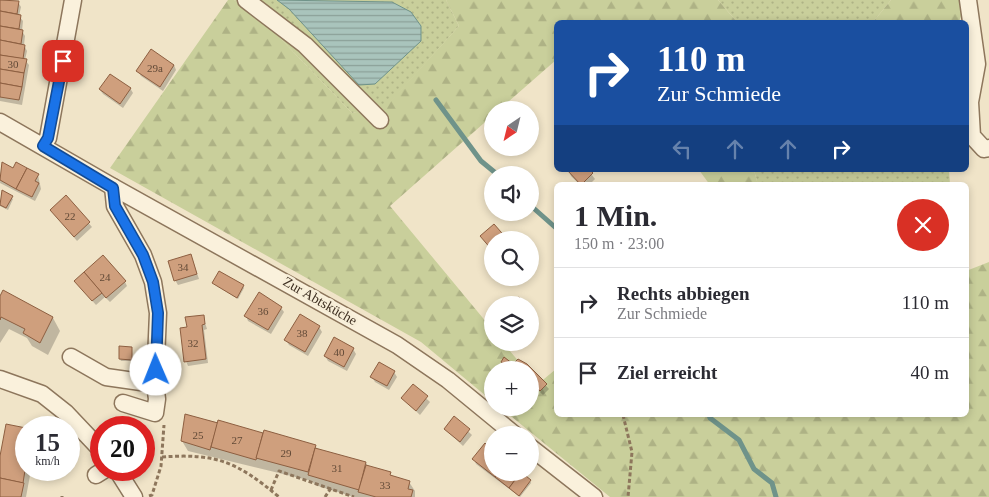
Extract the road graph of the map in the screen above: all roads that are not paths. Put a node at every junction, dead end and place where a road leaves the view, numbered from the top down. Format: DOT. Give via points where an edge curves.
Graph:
graph roads {
  1 [pos="73,0"];
  2 [pos="246,0"];
  3 [pos="968,0"];
  4 [pos="977,64"];
  5 [pos="989,76"];
  6 [pos="380,120"];
  7 [pos="0,122"];
  8 [pos="43,146"];
  9 [pos="989,148"];
  10 [pos="113,188"];
  11 [pos="71,357"];
  12 [pos="0,379"];
  13 [pos="155,384"];
  14 [pos="123,403"];
  15 [pos="504,426"];
  16 [pos="90,438"];
  17 [pos="539,454"];
  18 [pos="124,481"];
  19 [pos="134,497"];
  20 [pos="594,497"];
  1 -- 8 [label="street" via="48,138"];
  2 -- 6 [label="street" via="305,45"];
  3 -- 4 [label="street"];
  4 -- 5 [label="street"];
  4 -- 9 [label="street" via="970,102 972,136 984,149"];
  7 -- 8 [label="street, Zur Abtsküche"];
  8 -- 10 [label="street, Zur Abtsküche"];
  10 -- 13 [label="street" via="115,206 143,255 153,282 158,313"];
  10 -- 15 [label="street, Zur Abtsküche" via="397,345 448,380"];
  11 -- 13 [label="street" via="106,377"];
  12 -- 16 [label="street" via="42,394"];
  13 -- 14 [label="street" via="155,413"];
  17 -- 20 [label="street"];
  18 -- 19 [label="street"];
}
